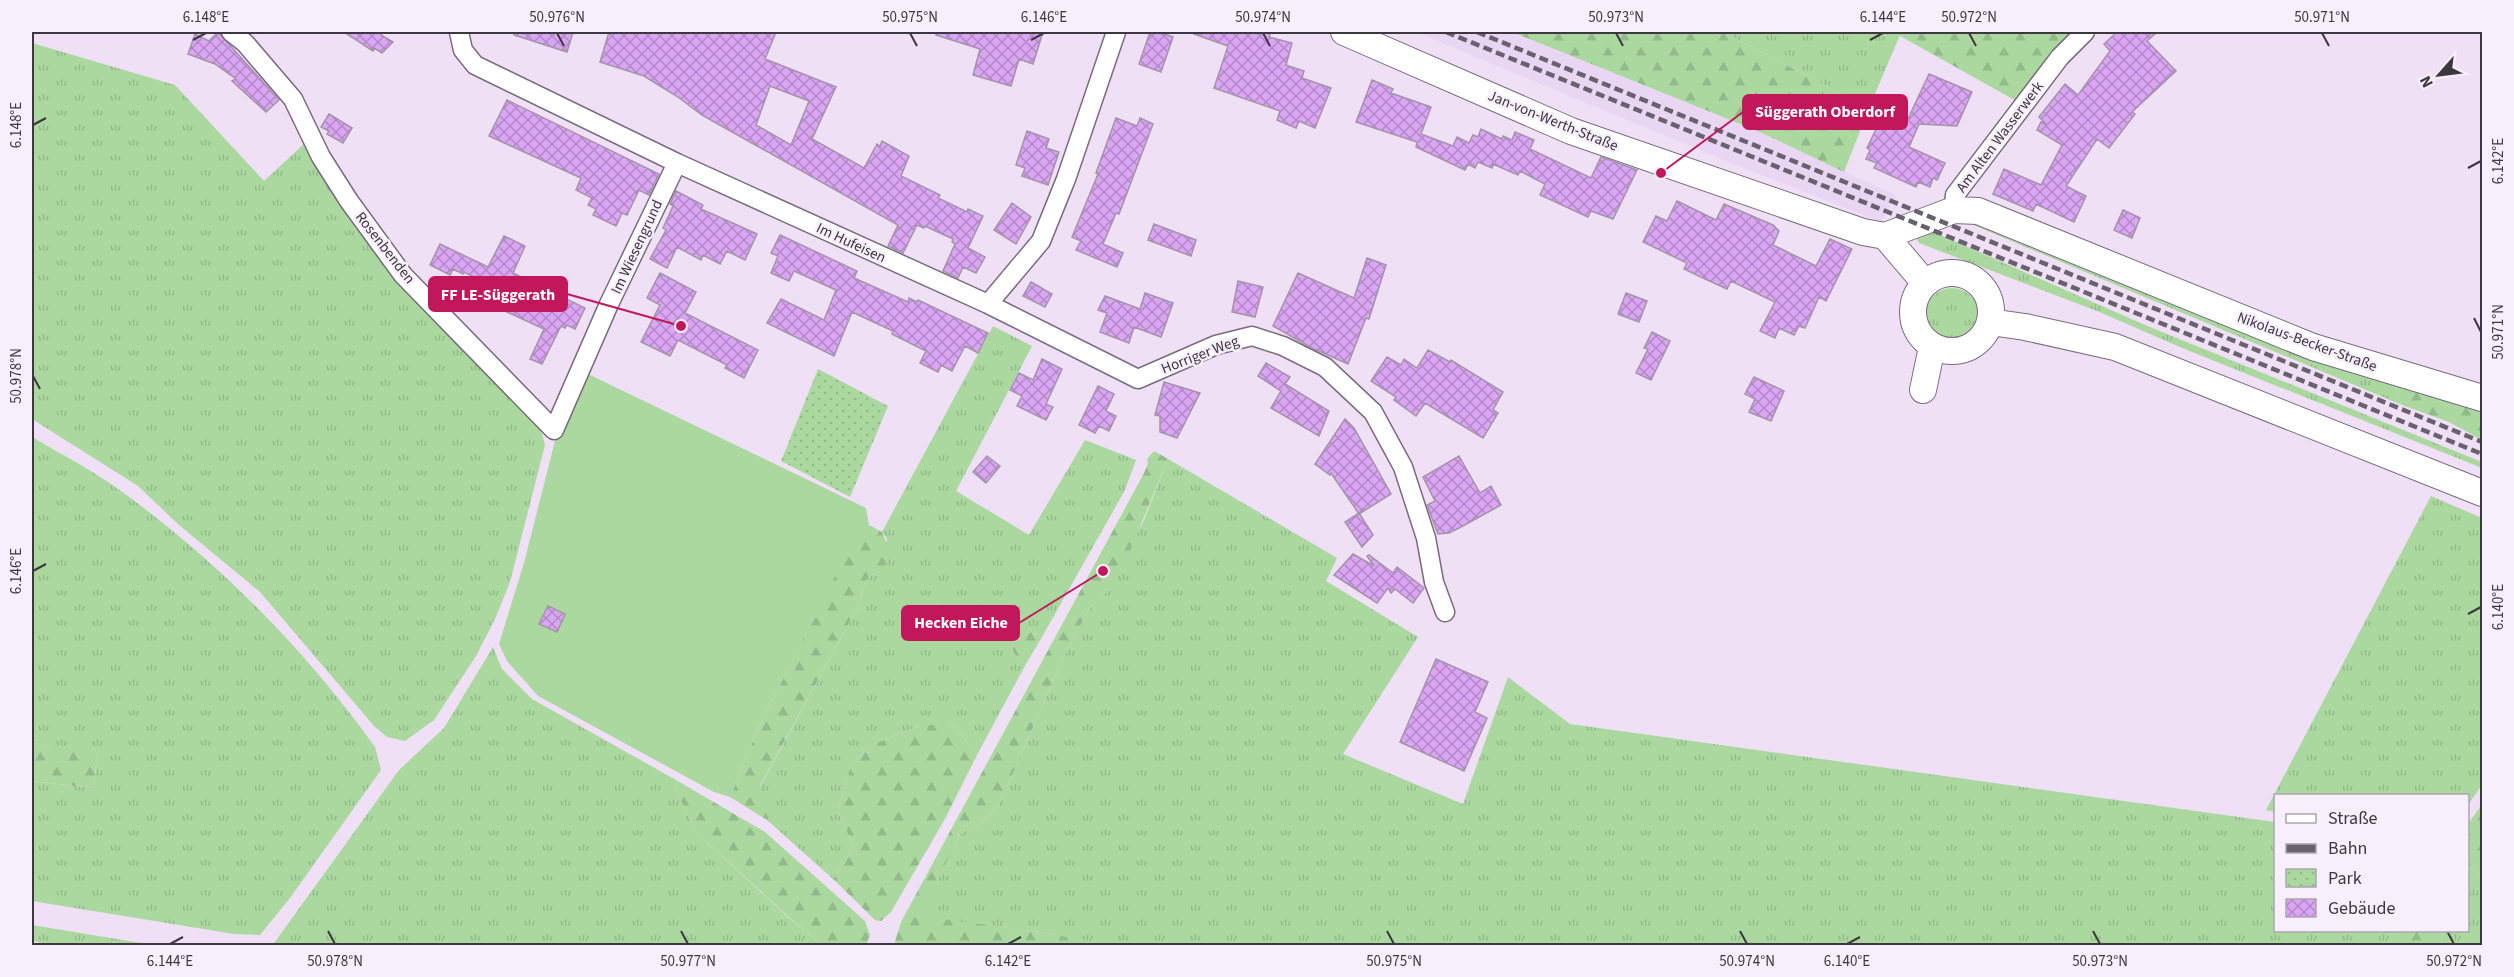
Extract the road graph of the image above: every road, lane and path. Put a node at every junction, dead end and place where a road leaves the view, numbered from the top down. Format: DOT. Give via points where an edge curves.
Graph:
graph roads {
  1 [pos="1116,32"];
  2 [pos="1344,32"];
  3 [pos="2085,32"];
  4 [pos="454,33"];
  5 [pos="243,35"];
  6 [pos="677,163"];
  7 [pos="1954,210"];
  8 [pos="1894,233"];
  9 [pos="2135,276"];
  10 [pos="1925,283"];
  11 [pos="988,304"];
  12 [pos="1990,322"];
  13 [pos="1932,347"];
  14 [pos="1923,390"];
  15 [pos="2482,398"];
  16 [pos="554,430"];
  17 [pos="2482,493"];
  18 [pos="1445,612"];
  1 -- 11 [label="street" via="1041,241"];
  2 -- 8 [label="main road, Jan-von-Werth-Straße" via="1571,131 1863,232"];
  3 -- 7 [label="street, Am Alten Wasserwerk" via="2060,57 1955,195"];
  4 -- 6 [label="street, Im Hufeisen" via="475,65"];
  5 -- 16 [label="street, Rosenbenden" via="292,99 343,192 403,275"];
  6 -- 11 [label="street, Im Hufeisen"];
  6 -- 16 [label="street, Im Wiesengrund"];
  7 -- 8 [label="main road"];
  7 -- 9 [label="main road, Am Alten Wasserwerk" via="1978,211"];
  8 -- 10 [label="main road"];
  9 -- 15 [label="main road, Nikolaus-Becker-Straße" via="2313,347"];
  10 -- 12 [label="main road" via="1947,273 1970,277 1986,293"];
  10 -- 13 [label="main road" via="1915,298 1912,317 1917,331"];
  11 -- 18 [label="street, Horriger Weg" via="1138,380 1216,345 1252,336 1325,367 1373,412 1403,467"];
  12 -- 13 [label="main road" via="1983,337 1964,350 1945,352"];
  12 -- 17 [label="main road" via="2115,347"];
  13 -- 14 [label="main road"];
}
